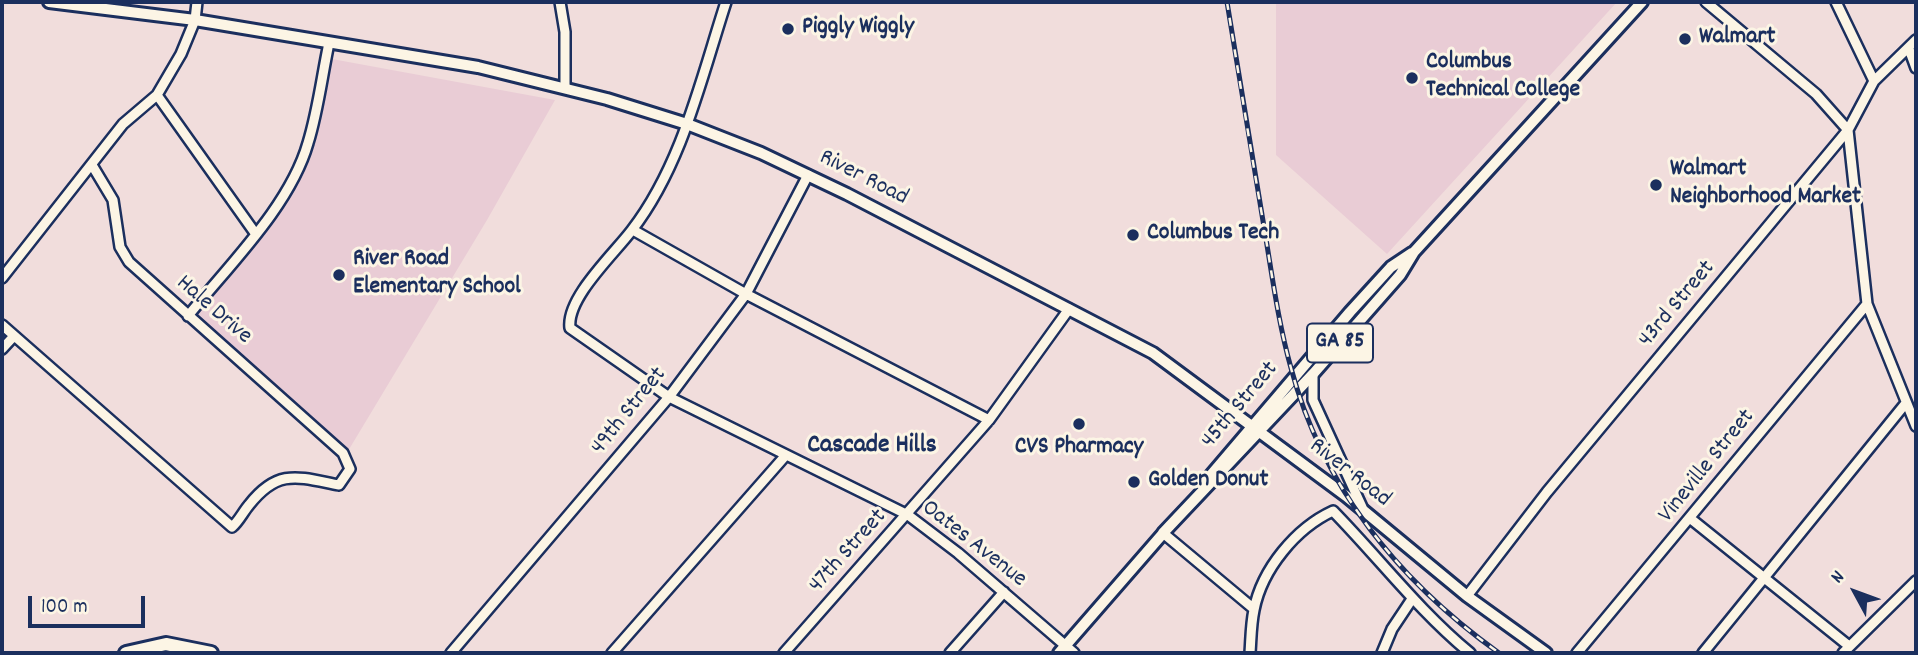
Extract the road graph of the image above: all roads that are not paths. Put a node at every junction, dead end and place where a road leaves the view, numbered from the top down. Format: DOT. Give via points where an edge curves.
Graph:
graph roads {
  1 [pos="49,2"];
  2 [pos="197,2"];
  3 [pos="559,2"];
  4 [pos="726,2"];
  5 [pos="1642,2"];
  6 [pos="1706,2"];
  7 [pos="1836,2"];
  8 [pos="195,20"];
  9 [pos="1916,40"];
  10 [pos="329,43"];
  11 [pos="1909,49"];
  12 [pos="1916,68"];
  13 [pos="1874,81"];
  14 [pos="565,86"];
  15 [pos="157,94"];
  16 [pos="687,124"];
  17 [pos="1848,130"];
  18 [pos="92,165"];
  19 [pos="808,175"];
  20 [pos="632,230"];
  21 [pos="255,233"];
  22 [pos="1414,252"];
  23 [pos="2,278"];
  24 [pos="746,294"];
  25 [pos="1867,304"];
  26 [pos="1069,309"];
  27 [pos="188,316"];
  28 [pos="2,326"];
  29 [pos="14,336"];
  30 [pos="2,349"];
  31 [pos="1314,374"];
  32 [pos="669,397"];
  33 [pos="1906,403"];
  34 [pos="989,419"];
  35 [pos="1251,424"];
  36 [pos="1916,426"];
  37 [pos="1260,432"];
  38 [pos="786,455"];
  39 [pos="1365,512"];
  40 [pos="908,515"];
  41 [pos="1691,519"];
  42 [pos="1163,533"];
  43 [pos="1763,579"];
  44 [pos="1916,582"];
  45 [pos="1004,592"];
  46 [pos="1467,596"];
  47 [pos="1412,599"];
  48 [pos="1254,609"];
  49 [pos="1846,650"];
  50 [pos="1066,651"];
  51 [pos="126,653"];
  52 [pos="211,653"];
  53 [pos="451,653"];
  54 [pos="612,653"];
  55 [pos="784,653"];
  56 [pos="950,653"];
  57 [pos="1250,653"];
  58 [pos="1382,653"];
  59 [pos="1470,653"];
  60 [pos="1546,653"];
  61 [pos="1577,653"];
  62 [pos="1703,653"];
  1 -- 8 [label="main road, River Road"];
  2 -- 8 [label="street"];
  3 -- 14 [label="street" via="565,32"];
  4 -- 16 [label="street"];
  5 -- 22 [label="main road, 45th Street / GA 85"];
  6 -- 17 [label="street" via="1816,94"];
  7 -- 13 [label="street"];
  8 -- 10 [label="main road, River Road"];
  8 -- 15 [label="street"];
  9 -- 11 [label="street, 43rd Street"];
  10 -- 14 [label="main road, River Road"];
  10 -- 21 [label="street" via="308,145 292,180"];
  11 -- 12 [label="street"];
  11 -- 13 [label="street, 43rd Street"];
  13 -- 17 [label="street, 43rd Street"];
  14 -- 16 [label="main road, River Road"];
  15 -- 18 [label="street" via="123,124"];
  15 -- 21 [label="street"];
  16 -- 19 [label="main road, River Road"];
  16 -- 20 [label="street" via="668,171"];
  17 -- 25 [label="street"];
  17 -- 46 [label="street, 43rd Street" via="1547,492"];
  18 -- 23 [label="street"];
  18 -- 27 [label="street, Hale Drive" via="113,200 120,247 129,262"];
  19 -- 24 [label="street, 49th Street"];
  19 -- 26 [label="main road, River Road"];
  20 -- 24 [label="street"];
  20 -- 32 [label="street, Oates Avenue" via="575,306 570,328"];
  21 -- 27 [label="street"];
  22 -- 31 [label="main road, 45th Street / GA 85" via="1401,275"];
  22 -- 35 [label="main road, 45th Street / GA 85" via="1391,267"];
  24 -- 32 [label="street, 49th Street"];
  24 -- 34 [label="street"];
  25 -- 33 [label="street"];
  25 -- 41 [label="street, Vineville Street"];
  26 -- 34 [label="street, 47th Street"];
  26 -- 35 [label="main road, River Road" via="1153,353"];
  27 -- 29 [label="street, Hale Drive" via="343,453 350,469 339,485 286,476 272,482 232,527"];
  28 -- 29 [label="street"];
  29 -- 30 [label="street"];
  31 -- 37 [label="main road, 45th Street / GA 85"];
  31 -- 39 [label="street" via="1313,400"];
  32 -- 38 [label="street, Oates Avenue"];
  32 -- 53 [label="street, 49th Street"];
  33 -- 36 [label="street"];
  33 -- 43 [label="street"];
  34 -- 40 [label="street, 47th Street"];
  35 -- 37 [label="main road, River Road"];
  35 -- 42 [label="main road, 45th Street / GA 85"];
  37 -- 39 [label="main road, River Road"];
  37 -- 42 [label="main road, 45th Street / GA 85"];
  38 -- 40 [label="street, Oates Avenue"];
  38 -- 54 [label="street"];
  39 -- 46 [label="main road, River Road"];
  40 -- 45 [label="street, Oates Avenue"];
  40 -- 55 [label="street, 47th Street"];
  41 -- 43 [label="street"];
  41 -- 61 [label="street, Vineville Street"];
  42 -- 48 [label="street"];
  42 -- 50 [label="main road, 45th Street / GA 85"];
  43 -- 49 [label="street"];
  43 -- 62 [label="street"];
  44 -- 49 [label="street"];
  45 -- 50 [label="street, Oates Avenue"];
  45 -- 56 [label="street"];
  46 -- 60 [label="main road, River Road"];
  47 -- 48 [label="street" via="1332,511 1313,520 1286,549 1266,577"];
  47 -- 58 [label="street"];
  47 -- 59 [label="street"];
  48 -- 57 [label="street"];
  51 -- 52 [label="highway" via="166,644"];
}
